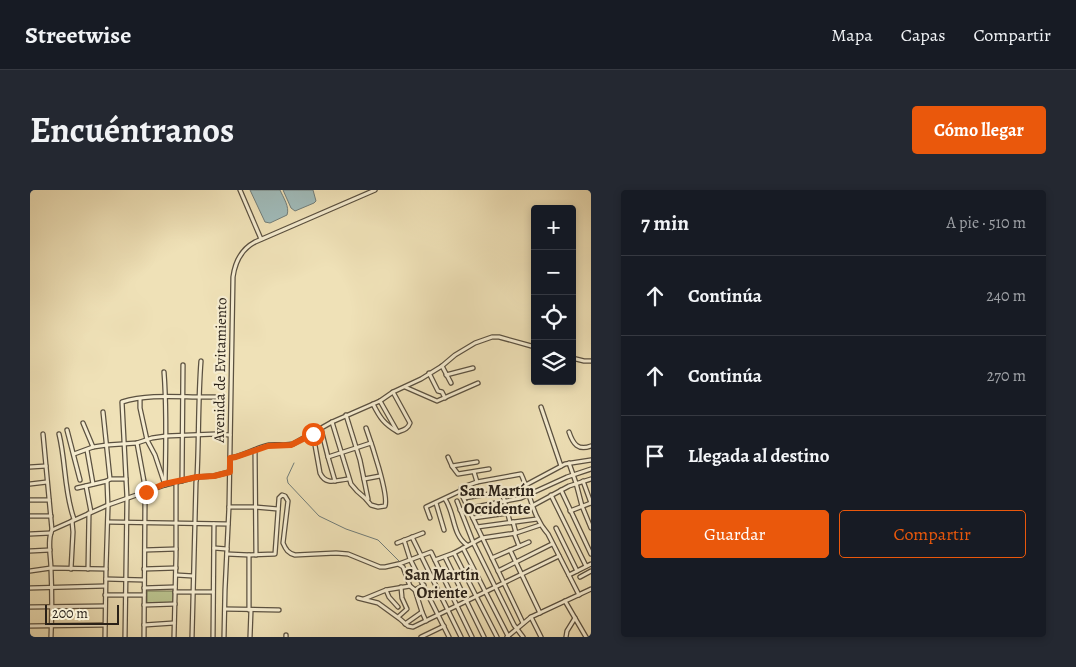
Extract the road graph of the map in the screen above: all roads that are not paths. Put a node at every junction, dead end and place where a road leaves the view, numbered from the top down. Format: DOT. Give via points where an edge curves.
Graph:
graph roads {
  1 [pos="240,190"];
  2 [pos="375,190"];
  3 [pos="261,239"];
  4 [pos="531,346"];
  5 [pos="576,359"];
  6 [pos="201,362"];
  7 [pos="591,362"];
  8 [pos="183,365"];
  9 [pos="442,366"];
  10 [pos="474,368"];
  11 [pos="164,372"];
  12 [pos="430,373"];
  13 [pos="446,375"];
  14 [pos="451,383"];
  15 [pos="478,383"];
  16 [pos="405,387"];
  17 [pos="393,392"];
  18 [pos="183,396"];
  19 [pos="165,397"];
  20 [pos="140,398"];
  21 [pos="199,398"];
  22 [pos="214,398"];
  23 [pos="445,398"];
  24 [pos="380,401"];
  25 [pos="373,404"];
  26 [pos="541,407"];
  27 [pos="103,412"];
  28 [pos="346,415"];
  29 [pos="332,422"];
  30 [pos="83,423"];
  31 [pos="366,428"];
  32 [pos="321,429"];
  33 [pos="67,430"];
  34 [pos="398,432"];
  35 [pos="569,432"];
  36 [pos="43,434"];
  37 [pos="59,434"];
  38 [pos="313,434"];
  39 [pos="199,435"];
  40 [pos="230,435"];
  41 [pos="166,436"];
  42 [pos="183,436"];
  43 [pos="147,440"];
  44 [pos="138,443"];
  45 [pos="371,443"];
  46 [pos="107,445"];
  47 [pos="124,445"];
  48 [pos="591,446"];
  49 [pos="93,447"];
  50 [pos="356,448"];
  51 [pos="87,450"];
  52 [pos="255,450"];
  53 [pos="342,453"];
  54 [pos="74,454"];
  55 [pos="448,456"];
  56 [pos="328,457"];
  57 [pos="230,458"];
  58 [pos="591,460"];
  59 [pos="478,462"];
  60 [pos="569,463"];
  61 [pos="30,466"];
  62 [pos="46,466"];
  63 [pos="452,466"];
  64 [pos="561,466"];
  65 [pos="489,469"];
  66 [pos="591,469"];
  67 [pos="230,472"];
  68 [pos="474,472"];
  69 [pos="573,474"];
  70 [pos="380,476"];
  71 [pos="197,477"];
  72 [pos="126,479"];
  73 [pos="348,479"];
  74 [pos="364,479"];
  75 [pos="591,479"];
  76 [pos="80,480"];
  77 [pos="108,480"];
  78 [pos="335,480"];
  79 [pos="182,481"];
  80 [pos="47,482"];
  81 [pos="176,482"];
  82 [pos="477,482"];
  83 [pos="582,482"];
  84 [pos="576,483"];
  85 [pos="30,484"];
  86 [pos="93,484"];
  87 [pos="164,484"];
  88 [pos="526,485"];
  89 [pos="86,486"];
  90 [pos="77,488"];
  91 [pos="561,490"];
  92 [pos="460,491"];
  93 [pos="145,492"];
  94 [pos="502,492"];
  95 [pos="529,495"];
  96 [pos="551,495"];
  97 [pos="128,498"];
  98 [pos="464,498"];
  99 [pos="445,499"];
  100 [pos="30,500"];
  101 [pos="49,500"];
  102 [pos="458,501"];
  103 [pos="369,502"];
  104 [pos="505,502"];
  105 [pos="436,503"];
  106 [pos="591,503"];
  107 [pos="108,505"];
  108 [pos="229,506"];
  109 [pos="532,506"];
  110 [pos="582,506"];
  111 [pos="255,507"];
  112 [pos="468,508"];
  113 [pos="278,509"];
  114 [pos="460,510"];
  115 [pos="570,511"];
  116 [pos="90,513"];
  117 [pos="508,513"];
  118 [pos="30,516"];
  119 [pos="51,516"];
  120 [pos="430,518"];
  121 [pos="473,518"];
  122 [pos="537,519"];
  123 [pos="73,520"];
  124 [pos="108,522"];
  125 [pos="127,522"];
  126 [pos="145,522"];
  127 [pos="512,522"];
  128 [pos="176,524"];
  129 [pos="194,524"];
  130 [pos="214,524"];
  131 [pos="228,524"];
  132 [pos="540,526"];
  133 [pos="478,527"];
  134 [pos="556,528"];
  135 [pos="591,528"];
  136 [pos="444,530"];
  137 [pos="51,532"];
  138 [pos="423,533"];
  139 [pos="515,533"];
  140 [pos="30,534"];
  141 [pos="412,537"];
  142 [pos="482,538"];
  143 [pos="404,540"];
  144 [pos="473,542"];
  145 [pos="529,542"];
  146 [pos="397,543"];
  147 [pos="552,544"];
  148 [pos="465,546"];
  149 [pos="519,546"];
  150 [pos="214,548"];
  151 [pos="176,549"];
  152 [pos="227,549"];
  153 [pos="50,550"];
  154 [pos="144,550"];
  155 [pos="510,550"];
  156 [pos="30,551"];
  157 [pos="454,553"];
  158 [pos="227,554"];
  159 [pos="591,554"];
  160 [pos="249,555"];
  161 [pos="256,555"];
  162 [pos="421,556"];
  163 [pos="559,556"];
  164 [pos="445,557"];
  165 [pos="492,558"];
  166 [pos="410,559"];
  167 [pos="435,560"];
  168 [pos="516,562"];
  169 [pos="398,564"];
  170 [pos="591,564"];
  171 [pos="586,566"];
  172 [pos="51,568"];
  173 [pos="176,568"];
  174 [pos="71,569"];
  175 [pos="88,569"];
  176 [pos="106,569"];
  177 [pos="144,569"];
  178 [pos="31,571"];
  179 [pos="498,571"];
  180 [pos="577,571"];
  181 [pos="591,571"];
  182 [pos="522,574"];
  183 [pos="569,575"];
  184 [pos="176,576"];
  185 [pos="193,576"];
  186 [pos="580,577"];
  187 [pos="106,579"];
  188 [pos="126,580"];
  189 [pos="144,580"];
  190 [pos="504,583"];
  191 [pos="105,586"];
  192 [pos="410,586"];
  193 [pos="424,586"];
  194 [pos="52,587"];
  195 [pos="175,587"];
  196 [pos="401,587"];
  197 [pos="30,588"];
  198 [pos="144,588"];
  199 [pos="495,588"];
  200 [pos="386,590"];
  201 [pos="415,590"];
  202 [pos="591,590"];
  203 [pos="175,592"];
  204 [pos="193,592"];
  205 [pos="213,592"];
  206 [pos="485,593"];
  207 [pos="374,594"];
  208 [pos="105,595"];
  209 [pos="126,595"];
  210 [pos="144,595"];
  211 [pos="579,595"];
  212 [pos="476,597"];
  213 [pos="358,598"];
  214 [pos="364,598"];
  215 [pos="467,601"];
  216 [pos="565,601"];
  217 [pos="175,604"];
  218 [pos="378,604"];
  219 [pos="144,605"];
  220 [pos="52,606"];
  221 [pos="105,606"];
  222 [pos="457,606"];
  223 [pos="30,607"];
  224 [pos="398,607"];
  225 [pos="225,609"];
  226 [pos="250,610"];
  227 [pos="278,610"];
  228 [pos="448,610"];
  229 [pos="422,612"];
  230 [pos="540,613"];
  231 [pos="438,615"];
  232 [pos="398,617"];
  233 [pos="532,617"];
  234 [pos="575,618"];
  235 [pos="426,621"];
  236 [pos="174,623"];
  237 [pos="523,623"];
  238 [pos="405,624"];
  239 [pos="52,625"];
  240 [pos="105,625"];
  241 [pos="144,625"];
  242 [pos="30,626"];
  243 [pos="444,626"];
  244 [pos="516,629"];
  245 [pos="51,637"];
  246 [pos="105,637"];
  247 [pos="125,637"];
  248 [pos="144,637"];
  249 [pos="174,637"];
  250 [pos="192,637"];
  251 [pos="213,637"];
  252 [pos="224,637"];
  253 [pos="250,637"];
  254 [pos="421,637"];
  255 [pos="449,637"];
  256 [pos="461,637"];
  257 [pos="472,637"];
  258 [pos="484,637"];
  259 [pos="497,637"];
  260 [pos="507,637"];
  261 [pos="523,637"];
  262 [pos="541,637"];
  263 [pos="566,637"];
  264 [pos="586,637"];
  1 -- 3 [label="street"];
  2 -- 3 [label="street, Avenida de Evitamiento"];
  3 -- 40 [label="street, Avenida de Evitamiento" via="243,251 234,270"];
  4 -- 9 [label="street" via="492,337 468,347"];
  5 -- 7 [label="street"];
  6 -- 21 [label="street"];
  8 -- 18 [label="street"];
  9 -- 12 [label="street"];
  9 -- 13 [label="street"];
  10 -- 13 [label="street"];
  11 -- 19 [label="street"];
  12 -- 16 [label="street"];
  12 -- 23 [label="street"];
  13 -- 14 [label="street"];
  15 -- 23 [label="street"];
  16 -- 17 [label="street"];
  16 -- 23 [label="street" via="438,401"];
  17 -- 24 [label="street"];
  17 -- 34 [label="street" via="410,423 405,430"];
  18 -- 19 [label="street"];
  18 -- 21 [label="street"];
  18 -- 42 [label="street"];
  19 -- 20 [label="street"];
  19 -- 41 [label="street"];
  20 -- 43 [label="street"];
  20 -- 47 [label="street" via="122,402"];
  21 -- 22 [label="street"];
  21 -- 39 [label="street"];
  24 -- 25 [label="street"];
  24 -- 34 [label="street"];
  25 -- 28 [label="street"];
  25 -- 34 [label="street" via="382,420"];
  26 -- 64 [label="street"];
  27 -- 46 [label="street"];
  28 -- 29 [label="street"];
  28 -- 50 [label="street"];
  29 -- 32 [label="street"];
  29 -- 53 [label="street"];
  30 -- 49 [label="street"];
  31 -- 45 [label="street"];
  32 -- 38 [label="street"];
  32 -- 56 [label="street"];
  33 -- 54 [label="street"];
  35 -- 48 [label="street" via="579,447"];
  36 -- 62 [label="street"];
  37 -- 123 [label="street"];
  38 -- 52 [label="street" via="291,445"];
  38 -- 78 [label="street" via="322,480"];
  39 -- 40 [label="street"];
  39 -- 42 [label="street"];
  39 -- 71 [label="street"];
  40 -- 57 [label="street, Avenida de Evitamiento"];
  41 -- 42 [label="street"];
  41 -- 43 [label="street"];
  41 -- 87 [label="street"];
  42 -- 79 [label="street"];
  43 -- 44 [label="street"];
  43 -- 87 [label="street"];
  44 -- 47 [label="street"];
  44 -- 93 [label="street"];
  45 -- 50 [label="street"];
  45 -- 70 [label="street"];
  46 -- 47 [label="street"];
  46 -- 49 [label="street"];
  46 -- 77 [label="street"];
  47 -- 72 [label="street"];
  49 -- 51 [label="street"];
  50 -- 53 [label="street"];
  50 -- 74 [label="street"];
  51 -- 54 [label="street"];
  51 -- 86 [label="street"];
  52 -- 57 [label="street"];
  52 -- 111 [label="street"];
  53 -- 56 [label="street"];
  53 -- 73 [label="street"];
  54 -- 76 [label="street"];
  55 -- 63 [label="street"];
  56 -- 78 [label="street"];
  57 -- 67 [label="street, Avenida de Evitamiento"];
  58 -- 60 [label="street"];
  59 -- 63 [label="street"];
  60 -- 64 [label="street"];
  60 -- 69 [label="street"];
  61 -- 62 [label="street"];
  62 -- 80 [label="street"];
  63 -- 68 [label="street" via="458,474"];
  64 -- 88 [label="street"];
  65 -- 68 [label="street"];
  66 -- 69 [label="street"];
  67 -- 71 [label="street"];
  67 -- 108 [label="street, Avenida de Evitamiento"];
  68 -- 82 [label="street"];
  69 -- 84 [label="street"];
  69 -- 95 [label="street"];
  70 -- 74 [label="street"];
  70 -- 103 [label="street" via="386,505 375,507"];
  71 -- 79 [label="street"];
  71 -- 129 [label="street"];
  72 -- 77 [label="street"];
  72 -- 97 [label="street"];
  73 -- 78 [label="street"];
  73 -- 103 [label="street"];
  74 -- 103 [label="street"];
  75 -- 83 [label="street"];
  77 -- 86 [label="street"];
  77 -- 107 [label="street"];
  79 -- 81 [label="street"];
  80 -- 85 [label="street"];
  80 -- 101 [label="street"];
  81 -- 87 [label="street"];
  81 -- 128 [label="street"];
  82 -- 88 [label="street" via="521,474"];
  82 -- 92 [label="street" via="462,487"];
  83 -- 84 [label="street"];
  83 -- 106 [label="street"];
  84 -- 91 [label="street"];
  84 -- 110 [label="street"];
  86 -- 89 [label="street"];
  87 -- 93 [label="street"];
  88 -- 94 [label="street"];
  88 -- 95 [label="street"];
  89 -- 90 [label="street"];
  89 -- 116 [label="street"];
  91 -- 96 [label="street"];
  91 -- 115 [label="street"];
  92 -- 98 [label="street"];
  92 -- 99 [label="street"];
  93 -- 97 [label="street"];
  93 -- 126 [label="street"];
  94 -- 98 [label="street"];
  94 -- 104 [label="street"];
  95 -- 104 [label="street"];
  95 -- 109 [label="street"];
  96 -- 109 [label="street"];
  96 -- 171 [label="street"];
  97 -- 107 [label="street"];
  97 -- 125 [label="street"];
  98 -- 112 [label="street"];
  99 -- 105 [label="street"];
  99 -- 148 [label="street"];
  100 -- 101 [label="street"];
  101 -- 119 [label="street"];
  102 -- 114 [label="street"];
  104 -- 112 [label="street"];
  104 -- 117 [label="street"];
  105 -- 120 [label="street" via="426,508"];
  105 -- 136 [label="street"];
  106 -- 110 [label="street"];
  107 -- 116 [label="street"];
  107 -- 124 [label="street"];
  108 -- 111 [label="street"];
  108 -- 131 [label="street, Avenida de Evitamiento"];
  109 -- 117 [label="street"];
  109 -- 122 [label="street"];
  110 -- 115 [label="street"];
  110 -- 135 [label="street"];
  111 -- 113 [label="street"];
  111 -- 161 [label="street"];
  112 -- 114 [label="street"];
  112 -- 121 [label="street"];
  113 -- 161 [label="street" via="275,554"];
  113 -- 169 [label="street" via="278,498 286,496 283,543 289,554 348,554 385,568"];
  114 -- 144 [label="street"];
  115 -- 159 [label="street"];
  116 -- 123 [label="street"];
  116 -- 175 [label="street"];
  117 -- 121 [label="street"];
  117 -- 127 [label="street"];
  118 -- 119 [label="street"];
  119 -- 137 [label="street"];
  121 -- 133 [label="street"];
  122 -- 127 [label="street"];
  122 -- 132 [label="street"];
  123 -- 137 [label="street"];
  123 -- 174 [label="street"];
  124 -- 125 [label="street"];
  124 -- 176 [label="street"];
  125 -- 126 [label="street"];
  125 -- 188 [label="street"];
  126 -- 128 [label="street"];
  126 -- 154 [label="street"];
  127 -- 133 [label="street"];
  127 -- 139 [label="street"];
  128 -- 129 [label="street"];
  128 -- 151 [label="street"];
  129 -- 130 [label="street"];
  129 -- 185 [label="street"];
  130 -- 131 [label="street"];
  130 -- 150 [label="street"];
  131 -- 152 [label="street, Avenida de Evitamiento"];
  132 -- 139 [label="street"];
  132 -- 147 [label="street"];
  133 -- 142 [label="street"];
  134 -- 180 [label="street"];
  137 -- 140 [label="street"];
  137 -- 153 [label="street"];
  138 -- 141 [label="street"];
  139 -- 142 [label="street"];
  139 -- 149 [label="street"];
  141 -- 143 [label="street"];
  141 -- 162 [label="street"];
  142 -- 144 [label="street"];
  142 -- 165 [label="street"];
  143 -- 146 [label="street"];
  143 -- 166 [label="street"];
  144 -- 148 [label="street"];
  144 -- 199 [label="street"];
  145 -- 149 [label="street"];
  147 -- 163 [label="street"];
  147 -- 168 [label="street"];
  148 -- 157 [label="street"];
  148 -- 206 [label="street"];
  149 -- 155 [label="street"];
  150 -- 152 [label="street"];
  150 -- 205 [label="street"];
  151 -- 154 [label="street"];
  151 -- 173 [label="street"];
  152 -- 158 [label="street, Avenida de Evitamiento"];
  153 -- 156 [label="street"];
  153 -- 172 [label="street"];
  154 -- 177 [label="street"];
  155 -- 165 [label="street"];
  155 -- 168 [label="street"];
  157 -- 164 [label="street"];
  157 -- 212 [label="street"];
  158 -- 160 [label="street"];
  158 -- 225 [label="street, Avenida de Evitamiento"];
  160 -- 161 [label="street"];
  160 -- 226 [label="street"];
  162 -- 166 [label="street"];
  162 -- 167 [label="street" via="432,552"];
  162 -- 228 [label="street"];
  163 -- 182 [label="street"];
  163 -- 183 [label="street"];
  164 -- 167 [label="street"];
  164 -- 215 [label="street"];
  165 -- 179 [label="street"];
  166 -- 169 [label="street"];
  166 -- 193 [label="street"];
  167 -- 222 [label="street"];
  168 -- 179 [label="street"];
  168 -- 182 [label="street"];
  169 -- 192 [label="street"];
  170 -- 171 [label="street"];
  171 -- 180 [label="street"];
  172 -- 174 [label="street"];
  172 -- 178 [label="street"];
  172 -- 194 [label="street"];
  173 -- 177 [label="street"];
  173 -- 184 [label="street"];
  174 -- 175 [label="street"];
  175 -- 176 [label="street"];
  176 -- 187 [label="street"];
  177 -- 189 [label="street"];
  179 -- 190 [label="street"];
  180 -- 183 [label="street"];
  181 -- 186 [label="street"];
  182 -- 190 [label="street"];
  182 -- 230 [label="street"];
  183 -- 211 [label="street"];
  184 -- 185 [label="street"];
  184 -- 195 [label="street"];
  185 -- 204 [label="street"];
  187 -- 188 [label="street"];
  187 -- 191 [label="street"];
  188 -- 189 [label="street"];
  188 -- 209 [label="street"];
  189 -- 198 [label="street"];
  190 -- 199 [label="street"];
  190 -- 237 [label="street"];
  191 -- 194 [label="street"];
  191 -- 208 [label="street"];
  192 -- 196 [label="street"];
  192 -- 201 [label="street"];
  193 -- 201 [label="street"];
  193 -- 231 [label="street"];
  194 -- 197 [label="street"];
  194 -- 220 [label="street"];
  195 -- 198 [label="street"];
  195 -- 203 [label="street"];
  196 -- 200 [label="street"];
  196 -- 232 [label="street" via="407,609"];
  198 -- 210 [label="street"];
  199 -- 206 [label="street"];
  199 -- 244 [label="street"];
  200 -- 207 [label="street"];
  200 -- 224 [label="street"];
  201 -- 229 [label="street"];
  202 -- 211 [label="street"];
  203 -- 204 [label="street"];
  203 -- 217 [label="street"];
  204 -- 205 [label="street"];
  204 -- 250 [label="street"];
  205 -- 251 [label="street"];
  206 -- 212 [label="street"];
  206 -- 260 [label="street"];
  207 -- 214 [label="street"];
  207 -- 218 [label="street"];
  208 -- 209 [label="street"];
  208 -- 221 [label="street"];
  209 -- 210 [label="street"];
  209 -- 247 [label="street"];
  210 -- 219 [label="street"];
  211 -- 216 [label="street"];
  212 -- 215 [label="street"];
  212 -- 259 [label="street"];
  213 -- 214 [label="street"];
  214 -- 218 [label="street"];
  215 -- 222 [label="street"];
  215 -- 258 [label="street"];
  216 -- 230 [label="street"];
  216 -- 234 [label="street"];
  217 -- 219 [label="street"];
  217 -- 236 [label="street"];
  218 -- 232 [label="street"];
  219 -- 241 [label="street"];
  220 -- 221 [label="street"];
  220 -- 223 [label="street"];
  220 -- 239 [label="street"];
  221 -- 240 [label="street"];
  222 -- 228 [label="street"];
  222 -- 257 [label="street"];
  225 -- 226 [label="street"];
  225 -- 252 [label="street, Avenida de Evitamiento"];
  226 -- 227 [label="street"];
  226 -- 253 [label="street"];
  228 -- 231 [label="street"];
  228 -- 256 [label="street"];
  229 -- 235 [label="street"];
  229 -- 238 [label="street"];
  230 -- 233 [label="street"];
  231 -- 235 [label="street"];
  231 -- 243 [label="street"];
  232 -- 238 [label="street"];
  233 -- 237 [label="street"];
  233 -- 262 [label="street"];
  234 -- 263 [label="street" via="566,630"];
  234 -- 264 [label="street"];
  235 -- 238 [label="street" via="413,627"];
  236 -- 241 [label="street"];
  236 -- 249 [label="street"];
  237 -- 244 [label="street"];
  239 -- 240 [label="street"];
  239 -- 242 [label="street"];
  239 -- 245 [label="street"];
  240 -- 246 [label="street"];
  241 -- 248 [label="street"];
  243 -- 254 [label="street"];
  243 -- 255 [label="street"];
  244 -- 260 [label="street"];
  244 -- 261 [label="street"];
}
